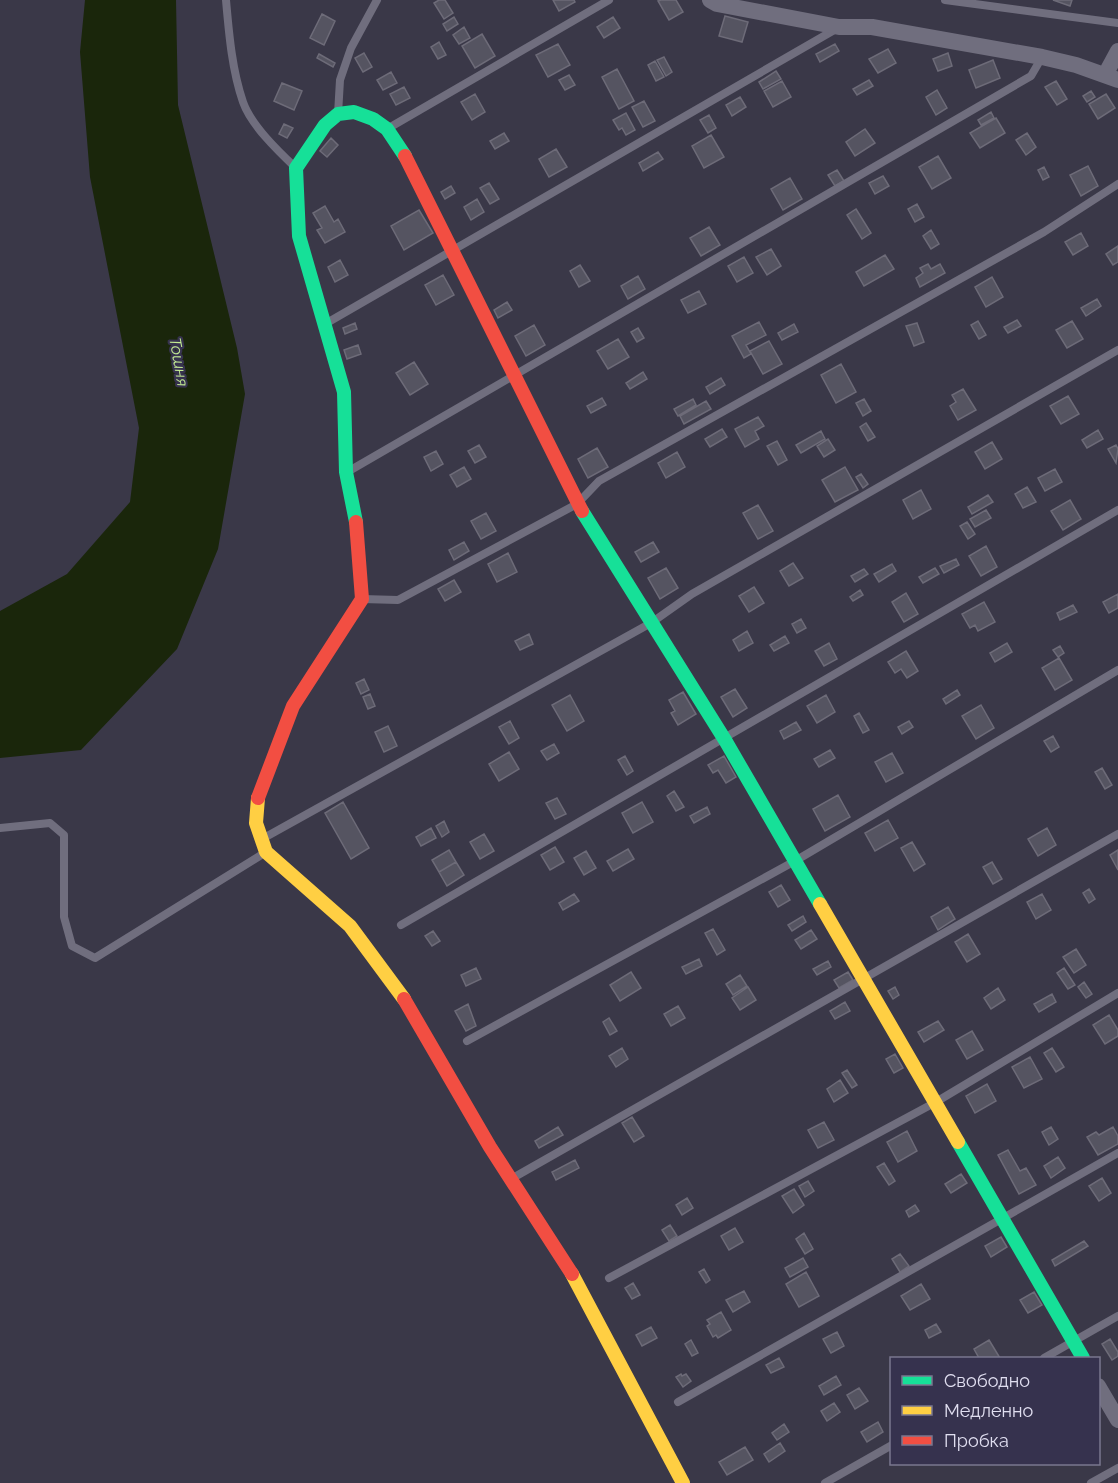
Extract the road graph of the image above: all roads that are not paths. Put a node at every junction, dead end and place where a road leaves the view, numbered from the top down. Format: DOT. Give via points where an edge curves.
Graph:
graph roads {
  1 [pos="226,0"];
  2 [pos="377,0"];
  3 [pos="609,0"];
  4 [pos="710,0"];
  5 [pos="945,0"];
  6 [pos="1013,4"];
  7 [pos="1118,23"];
  8 [pos="839,27"];
  9 [pos="1118,51"];
  10 [pos="1042,57"];
  11 [pos="1111,77"];
  12 [pos="338,114"];
  13 [pos="387,129"];
  14 [pos="296,168"];
  15 [pos="1118,184"];
  16 [pos="450,252"];
  17 [pos="324,325"];
  18 [pos="1118,350"];
  19 [pos="513,377"];
  20 [pos="346,472"];
  21 [pos="577,504"];
  22 [pos="1118,510"];
  23 [pos="362,599"];
  24 [pos="651,623"];
  25 [pos="1118,670"];
  26 [pos="724,740"];
  27 [pos="0,828"];
  28 [pos="1118,834"];
  29 [pos="264,846"];
  30 [pos="795,861"];
  31 [pos="401,925"];
  32 [pos="865,980"];
  33 [pos="1118,993"];
  34 [pos="467,1041"];
  35 [pos="936,1102"];
  36 [pos="1118,1153"];
  37 [pos="511,1180"];
  38 [pos="1004,1220"];
  39 [pos="609,1278"];
  40 [pos="1118,1316"];
  41 [pos="1073,1342"];
  42 [pos="1047,1357"];
  43 [pos="1082,1357"];
  44 [pos="1100,1389"];
  45 [pos="678,1402"];
  46 [pos="1118,1420"];
  47 [pos="890,1446"];
  48 [pos="1118,1468"];
  49 [pos="683,1483"];
  50 [pos="825,1483"];
  51 [pos="1091,1483"];
  1 -- 14 [label="lane" via="243,104 272,146"];
  2 -- 12 [label="lane" via="351,48 340,80"];
  3 -- 13 [label="lane"];
  4 -- 8 [label="street"];
  5 -- 6 [label="lane"];
  6 -- 7 [label="lane"];
  8 -- 10 [label="street" via="872,27"];
  8 -- 16 [label="lane"];
  9 -- 11 [label="street"];
  10 -- 11 [label="street"];
  10 -- 19 [label="lane" via="1031,76"];
  12 -- 13 [label="street" via="354,112 373,118"];
  12 -- 14 [label="street" via="325,125"];
  13 -- 16 [label="street" via="406,158"];
  14 -- 17 [label="street" via="298,236"];
  15 -- 21 [label="lane" via="1044,232 600,481"];
  16 -- 17 [label="lane"];
  16 -- 19 [label="street"];
  17 -- 20 [label="street" via="344,393"];
  18 -- 24 [label="lane" via="692,594"];
  19 -- 20 [label="lane"];
  19 -- 21 [label="street"];
  20 -- 23 [label="street" via="359,536"];
  21 -- 23 [label="lane" via="398,600"];
  21 -- 24 [label="street"];
  22 -- 26 [label="lane"];
  23 -- 29 [label="street" via="293,706 259,791 256,823"];
  24 -- 26 [label="street"];
  24 -- 29 [label="lane"];
  25 -- 30 [label="lane"];
  26 -- 30 [label="street"];
  26 -- 31 [label="lane"];
  27 -- 29 [label="lane" via="50,823 64,835 64,916 72,946 95,957"];
  28 -- 32 [label="lane"];
  29 -- 37 [label="street" via="350,926 397,987"];
  30 -- 32 [label="street"];
  30 -- 34 [label="lane"];
  32 -- 35 [label="street"];
  32 -- 37 [label="lane"];
  33 -- 35 [label="lane"];
  35 -- 38 [label="street"];
  35 -- 39 [label="lane"];
  36 -- 38 [label="lane"];
  37 -- 49 [label="street" via="581,1288"];
  38 -- 41 [label="street"];
  38 -- 45 [label="lane"];
  40 -- 41 [label="lane"];
  41 -- 42 [label="lane"];
  41 -- 43 [label="street"];
  44 -- 46 [label="street"];
  47 -- 50 [label="lane"];
  48 -- 51 [label="lane"];
}
